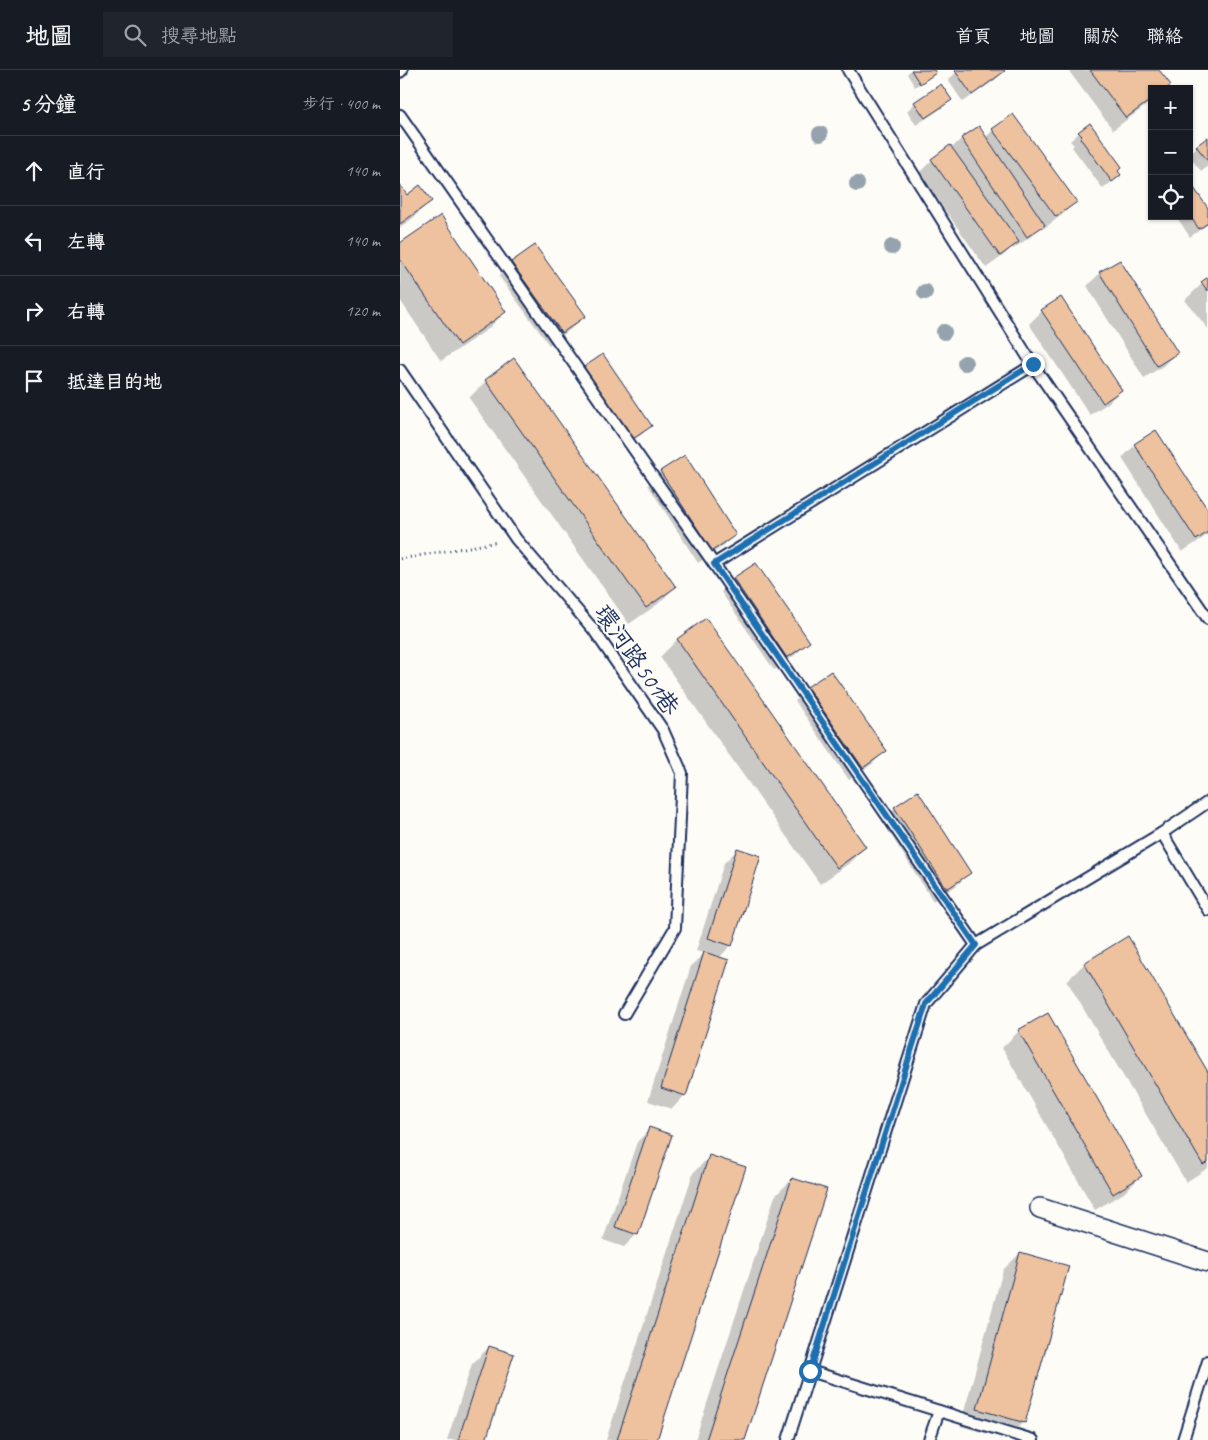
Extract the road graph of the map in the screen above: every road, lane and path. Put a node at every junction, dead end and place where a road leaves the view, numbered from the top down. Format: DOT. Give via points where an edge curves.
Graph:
graph roads {
  1 [pos="848,70"];
  2 [pos="400,115"];
  3 [pos="1033,364"];
  4 [pos="400,370"];
  5 [pos="516,539"];
  6 [pos="400,559"];
  7 [pos="714,564"];
  8 [pos="1208,619"];
  9 [pos="1208,802"];
  10 [pos="1162,833"];
  11 [pos="1208,910"];
  12 [pos="976,945"];
  13 [pos="624,1014"];
  14 [pos="1040,1208"];
  15 [pos="1208,1262"];
  16 [pos="1208,1361"];
  17 [pos="810,1371"];
  18 [pos="939,1411"];
  19 [pos="788,1440"];
  20 [pos="930,1440"];
  21 [pos="1033,1440"];
  22 [pos="1183,1440"];
  1 -- 3 [label="lane"];
  2 -- 7 [label="lane"];
  3 -- 7 [label="lane"];
  3 -- 8 [label="lane"];
  4 -- 5 [label="lane, 環河路501巷"];
  5 -- 6 [label="path"];
  5 -- 13 [label="lane, 環河路501巷" via="593,629 662,730 682,773 675,928"];
  7 -- 12 [label="lane"];
  9 -- 10 [label="lane"];
  10 -- 11 [label="lane"];
  10 -- 12 [label="lane"];
  12 -- 17 [label="lane" via="926,1004"];
  14 -- 15 [label="street"];
  16 -- 22 [label="lane"];
  17 -- 18 [label="lane"];
  17 -- 19 [label="lane"];
  18 -- 20 [label="lane"];
  18 -- 21 [label="lane"];
}
